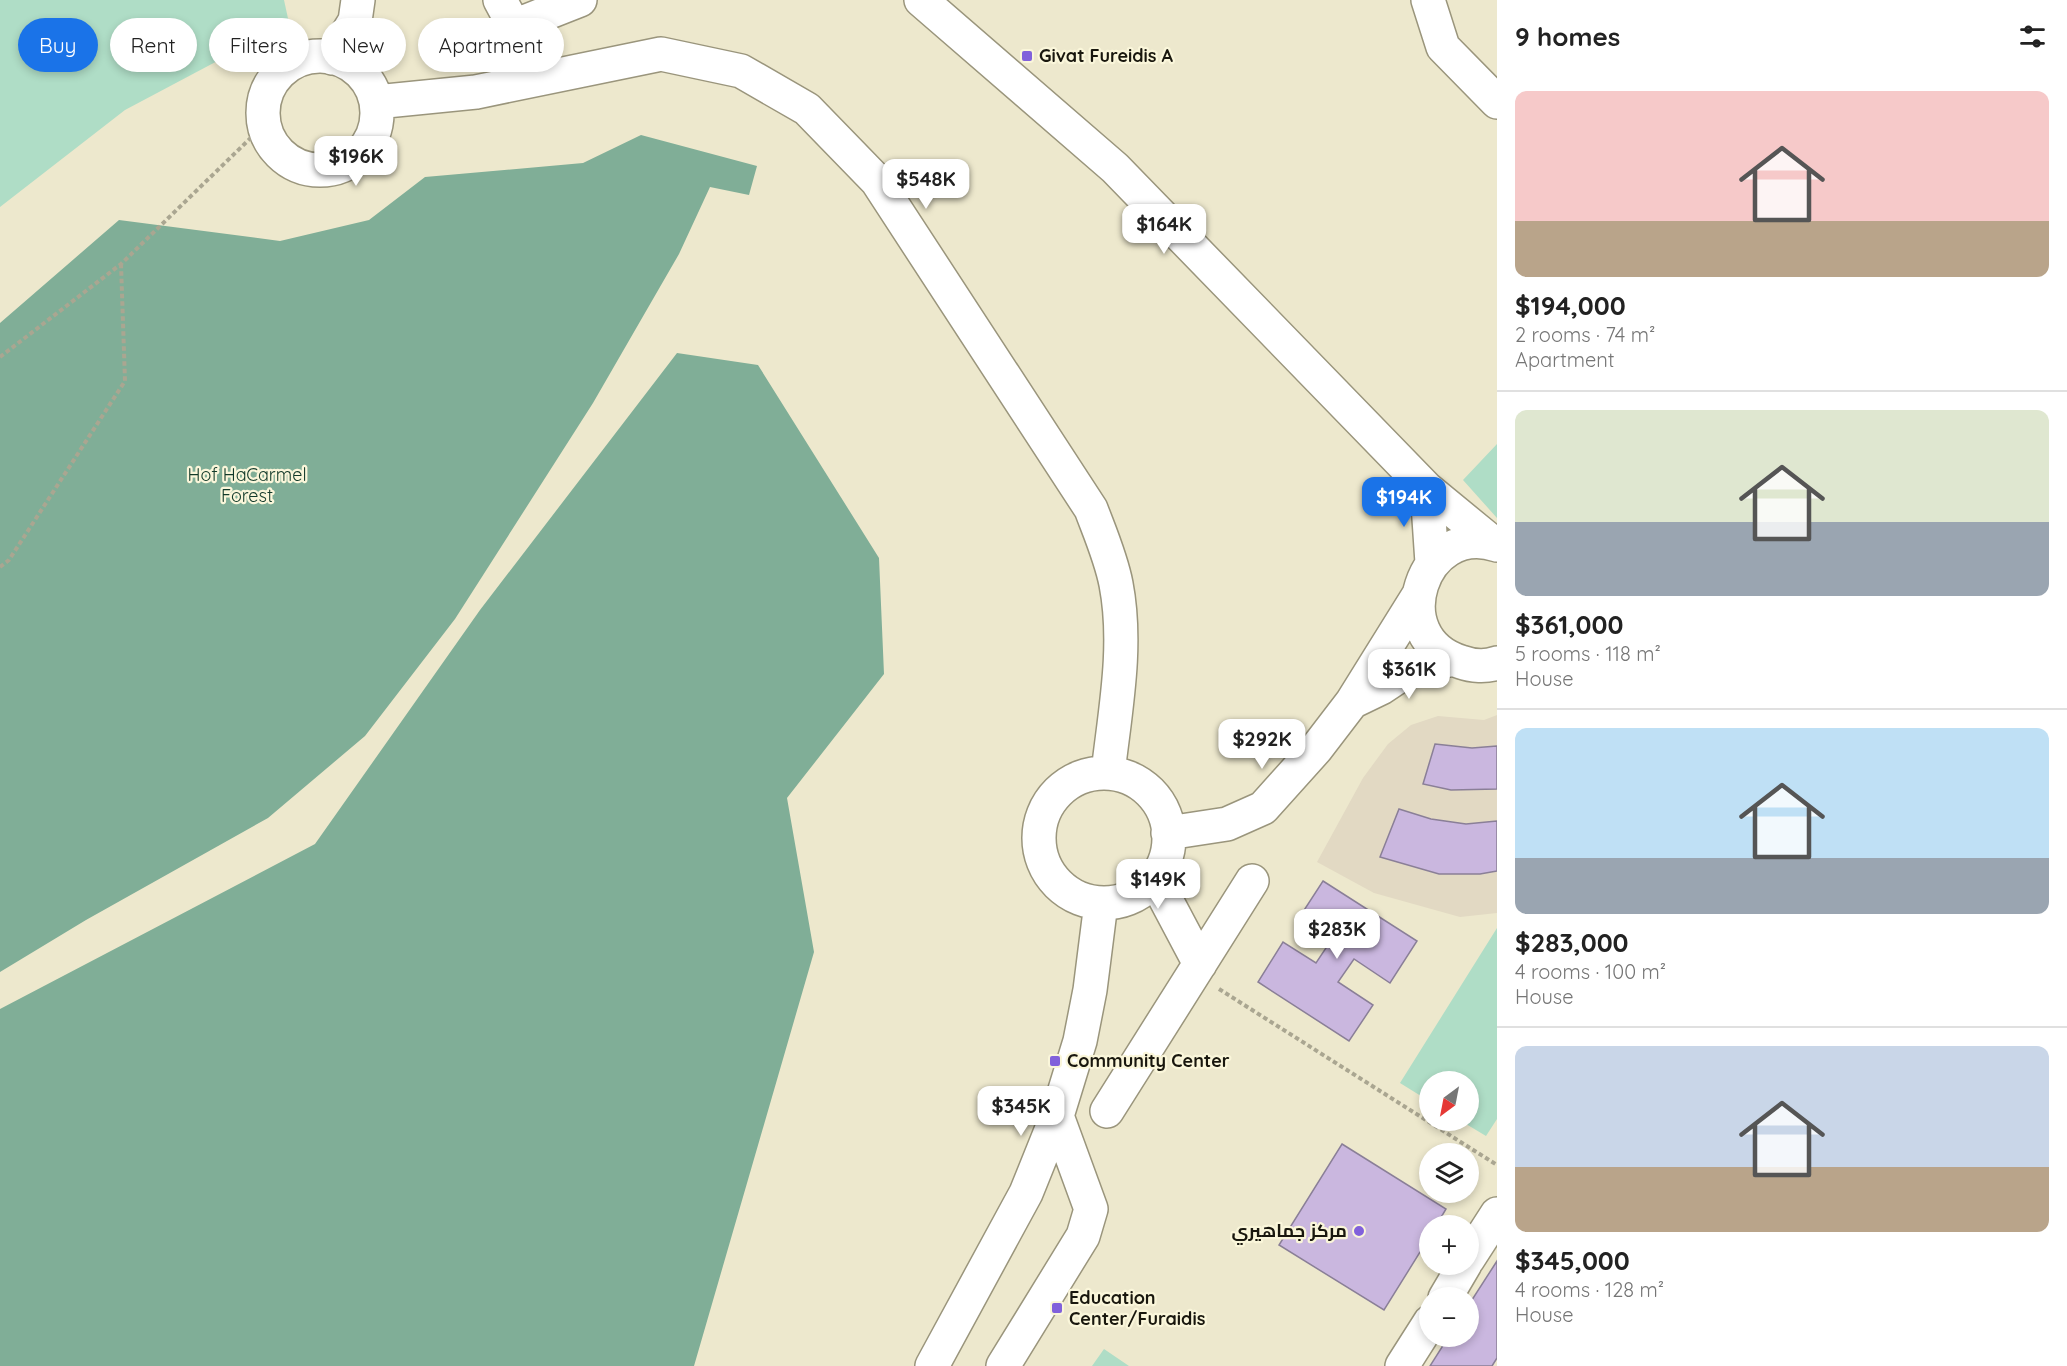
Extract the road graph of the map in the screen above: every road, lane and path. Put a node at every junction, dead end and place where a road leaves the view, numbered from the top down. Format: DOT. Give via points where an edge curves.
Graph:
graph roads {
  1 [pos="358,0"];
  2 [pos="500,0"];
  3 [pos="580,0"];
  4 [pos="921,0"];
  5 [pos="1428,0"];
  6 [pos="356,18"];
  7 [pos="321,57"];
  8 [pos="359,72"];
  9 [pos="375,102"];
  10 [pos="1497,102"];
  11 [pos="264,124"];
  12 [pos="121,264"];
  13 [pos="0,357"];
  14 [pos="1427,489"];
  15 [pos="1495,545"];
  16 [pos="1432,563"];
  17 [pos="0,567"];
  18 [pos="1418,596"];
  19 [pos="1452,659"];
  20 [pos="1497,663"];
  21 [pos="1352,702"];
  22 [pos="1108,773"];
  23 [pos="1168,833"];
  24 [pos="1155,879"];
  25 [pos="1252,881"];
  26 [pos="1101,903"];
  27 [pos="1197,968"];
  28 [pos="1107,1111"];
  29 [pos="1057,1116"];
  30 [pos="1497,1165"];
  31 [pos="1497,1214"];
  32 [pos="1479,1242"];
  33 [pos="1419,1339"];
  34 [pos="932,1366"];
  35 [pos="1003,1366"];
  36 [pos="1402,1366"];
  1 -- 6 [label="street"];
  2 -- 3 [label="street" via="514,26"];
  4 -- 14 [label="street" via="1115,168"];
  5 -- 10 [label="street" via="1443,47"];
  7 -- 11 [label="street" via="295,62 280,73 269,88"];
  8 -- 9 [label="street" via="374,93"];
  9 -- 11 [label="street" via="375,130 367,147 336,168 299,166 271,142"];
  9 -- 22 [label="street" via="476,92 661,54 741,71 807,109 877,181 1091,509 1116,584 1119,621 1120,668"];
  11 -- 12 [label="path"];
  12 -- 13 [label="path"];
  12 -- 17 [label="path" via="125,381 9,560"];
  14 -- 15 [label="street"];
  14 -- 16 [label="street"];
  15 -- 16 [label="street" via="1460,545"];
  16 -- 18 [label="street"];
  18 -- 19 [label="street" via="1425,633 1436,649"];
  18 -- 21 [label="street"];
  19 -- 20 [label="street" via="1472,665"];
  19 -- 21 [label="street" via="1405,672"];
  21 -- 23 [label="street" via="1263,808 1227,824"];
  22 -- 23 [label="street" via="1128,777 1145,788 1159,803"];
  22 -- 26 [label="street" via="1085,775 1065,785 1050,802 1041,823 1040,845 1046,867 1060,885 1078,898"];
  23 -- 24 [label="street" via="1165,861"];
  24 -- 26 [label="street" via="1121,901"];
  24 -- 27 [label="street"];
  25 -- 27 [label="street"];
  26 -- 29 [label="street" via="1080,1041"];
  27 -- 28 [label="street"];
  27 -- 30 [label="path"];
  29 -- 34 [label="street" via="1026,1193"];
  29 -- 35 [label="street" via="1090,1209 1083,1236"];
  31 -- 32 [label="street"];
  33 -- 36 [label="street"];
}
